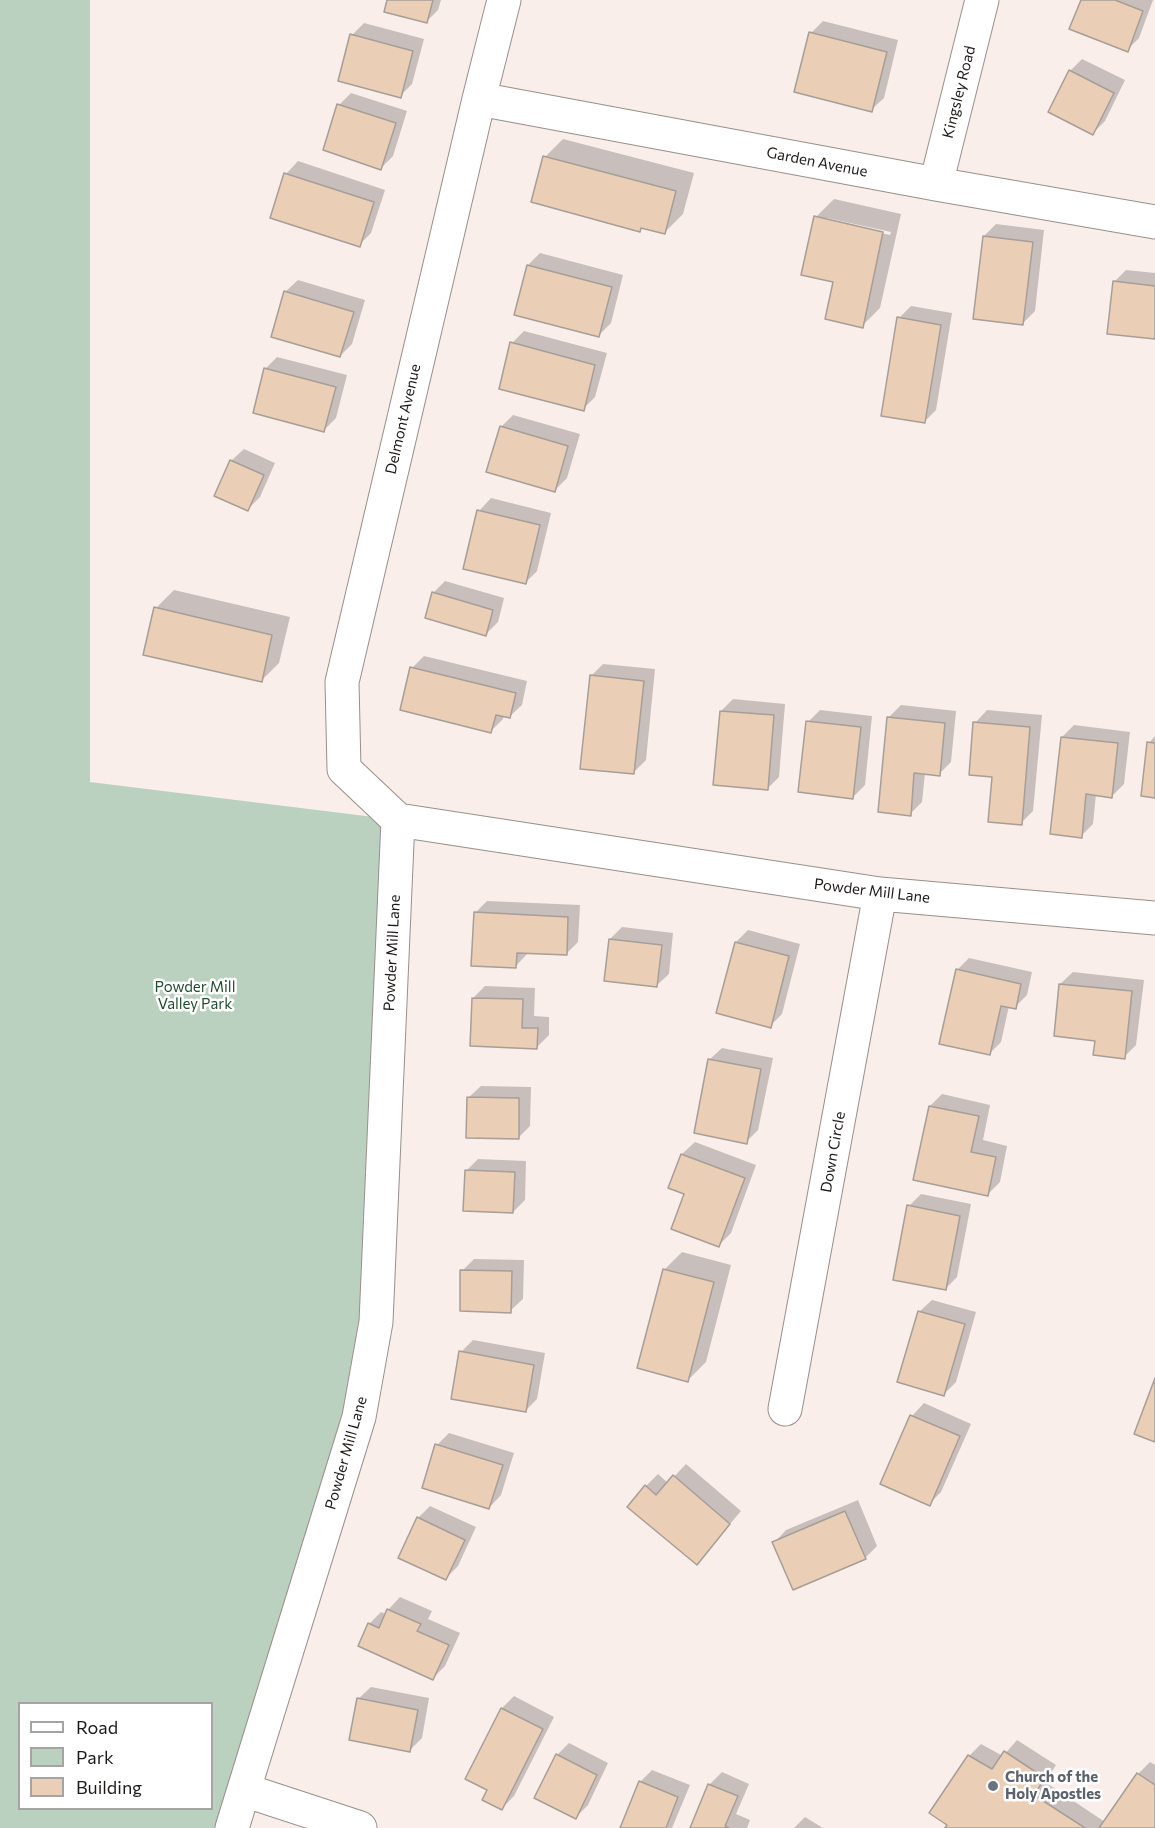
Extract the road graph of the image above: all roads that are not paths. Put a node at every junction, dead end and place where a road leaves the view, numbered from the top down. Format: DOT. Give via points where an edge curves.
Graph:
graph roads {
  1 [pos="504,0"];
  2 [pos="982,0"];
  3 [pos="479,99"];
  4 [pos="936,184"];
  5 [pos="1155,222"];
  6 [pos="398,820"];
  7 [pos="880,894"];
  8 [pos="1155,918"];
  9 [pos="785,1409"];
  10 [pos="244,1790"];
  11 [pos="232,1828"];
  12 [pos="360,1828"];
  1 -- 3 [label="street, Delmont Avenue"];
  2 -- 4 [label="street, Kingsley Road"];
  3 -- 4 [label="street, Garden Avenue"];
  3 -- 6 [label="street, Delmont Avenue" via="342,682 344,769"];
  4 -- 5 [label="street, Garden Avenue"];
  6 -- 7 [label="street, Powder Mill Lane"];
  6 -- 10 [label="street, Powder Mill Lane" via="376,1322 359,1417"];
  7 -- 8 [label="street, Powder Mill Lane"];
  7 -- 9 [label="street, Down Circle"];
  10 -- 11 [label="street, Powder Mill Lane"];
  10 -- 12 [label="street"];
}
